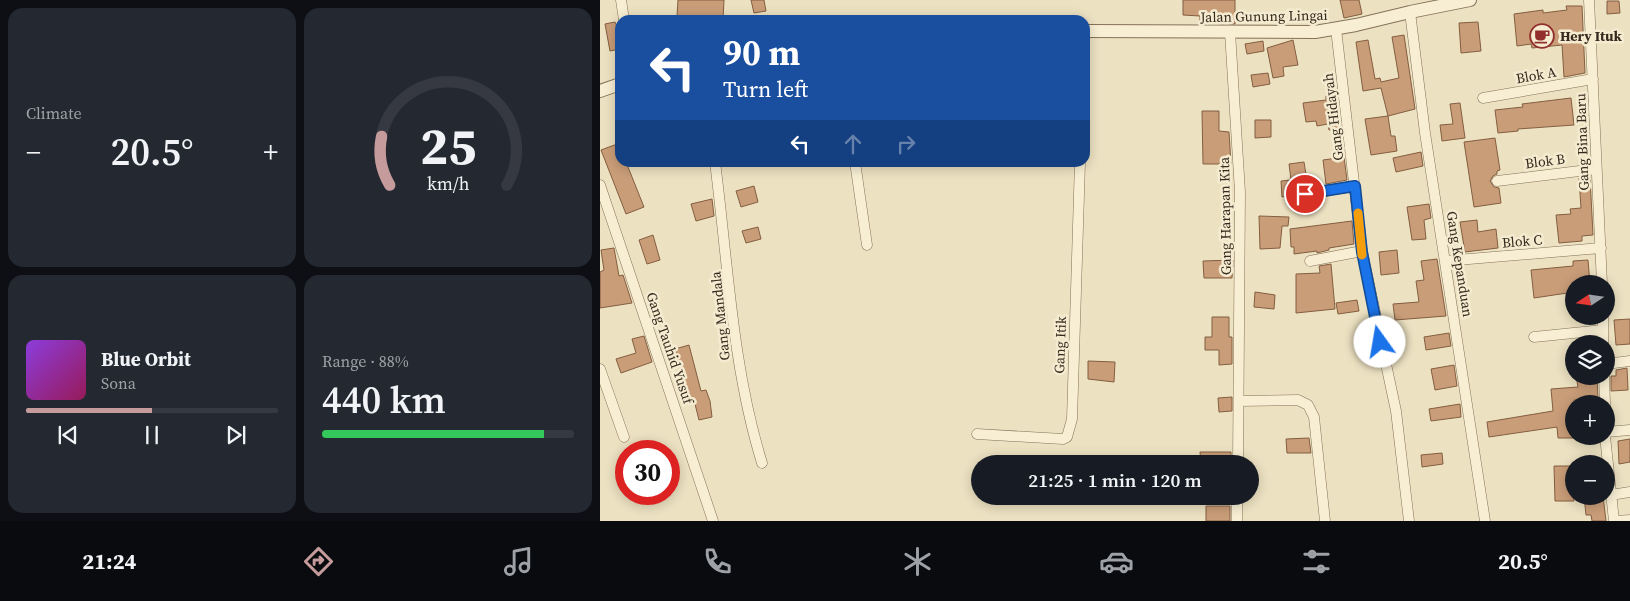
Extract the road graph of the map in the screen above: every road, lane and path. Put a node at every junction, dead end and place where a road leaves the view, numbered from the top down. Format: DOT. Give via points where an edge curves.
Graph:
graph roads {
  1 [pos="621,0"];
  2 [pos="1470,0"];
  3 [pos="1589,0"];
  4 [pos="1410,12"];
  5 [pos="623,15"];
  6 [pos="1336,29"];
  7 [pos="1090,31"];
  8 [pos="1230,32"];
  9 [pos="1594,79"];
  10 [pos="615,86"];
  11 [pos="600,91"];
  12 [pos="1483,98"];
  13 [pos="716,167"];
  14 [pos="856,167"];
  15 [pos="1080,167"];
  16 [pos="1596,169"];
  17 [pos="1497,181"];
  18 [pos="600,185"];
  19 [pos="1355,186"];
  20 [pos="1305,194"];
  21 [pos="867,245"];
  22 [pos="1601,248"];
  23 [pos="1362,252"];
  24 [pos="1310,260"];
  25 [pos="1446,261"];
  26 [pos="1602,275"];
  27 [pos="1603,325"];
  28 [pos="1603,330"];
  29 [pos="1603,335"];
  30 [pos="1534,337"];
  31 [pos="1630,361"];
  32 [pos="1615,363"];
  33 [pos="600,369"];
  34 [pos="1239,401"];
  35 [pos="1630,430"];
  36 [pos="1615,431"];
  37 [pos="977,434"];
  38 [pos="624,437"];
  39 [pos="1238,455"];
  40 [pos="762,464"];
  41 [pos="1630,492"];
  42 [pos="1615,494"];
  43 [pos="1238,505"];
  44 [pos="1613,505"];
  45 [pos="1630,520"];
  46 [pos="713,521"];
  47 [pos="1237,521"];
  48 [pos="1325,521"];
  49 [pos="1409,521"];
  50 [pos="1486,521"];
  51 [pos="1615,521"];
  1 -- 5 [label="street"];
  2 -- 4 [label="street, Jalan Gunung Lingai"];
  3 -- 9 [label="street, Gang Bina Baru"];
  4 -- 6 [label="street, Jalan Gunung Lingai"];
  4 -- 25 [label="street, Gang Kepanduan"];
  6 -- 8 [label="street, Jalan Gunung Lingai"];
  6 -- 19 [label="street, Gang Hidayah"];
  7 -- 8 [label="street, Jalan Gunung Lingai"];
  8 -- 34 [label="street, Gang Harapan Kita" via="1240,192"];
  9 -- 12 [label="street, Blok A"];
  9 -- 16 [label="street, Gang Bina Baru"];
  10 -- 11 [label="street"];
  13 -- 40 [label="street, Gang Mandala" via="740,377"];
  14 -- 21 [label="street"];
  15 -- 37 [label="street, Gang Itik" via="1069,430 1063,439"];
  16 -- 17 [label="street, Blok B"];
  16 -- 22 [label="street, Gang Bina Baru"];
  18 -- 46 [label="street, Gang Tauhid Yusuf"];
  19 -- 20 [label="street"];
  19 -- 23 [label="street, Gang Hidayah"];
  22 -- 25 [label="street, Blok C"];
  22 -- 26 [label="street, Gang Bina Baru"];
  23 -- 24 [label="street"];
  23 -- 49 [label="street, Gang Hidayah" via="1396,412"];
  25 -- 50 [label="street, Gang Kepanduan"];
  27 -- 28 [label="street"];
  28 -- 29 [label="street"];
  28 -- 30 [label="street"];
  31 -- 32 [label="street"];
  33 -- 38 [label="street"];
  34 -- 39 [label="street, Gang Harapan Kita"];
  34 -- 48 [label="street" via="1298,400 1308,406 1314,417"];
  35 -- 36 [label="street"];
  41 -- 42 [label="street"];
  43 -- 47 [label="street"];
  44 -- 51 [label="street"];
  45 -- 51 [label="street"];
}
